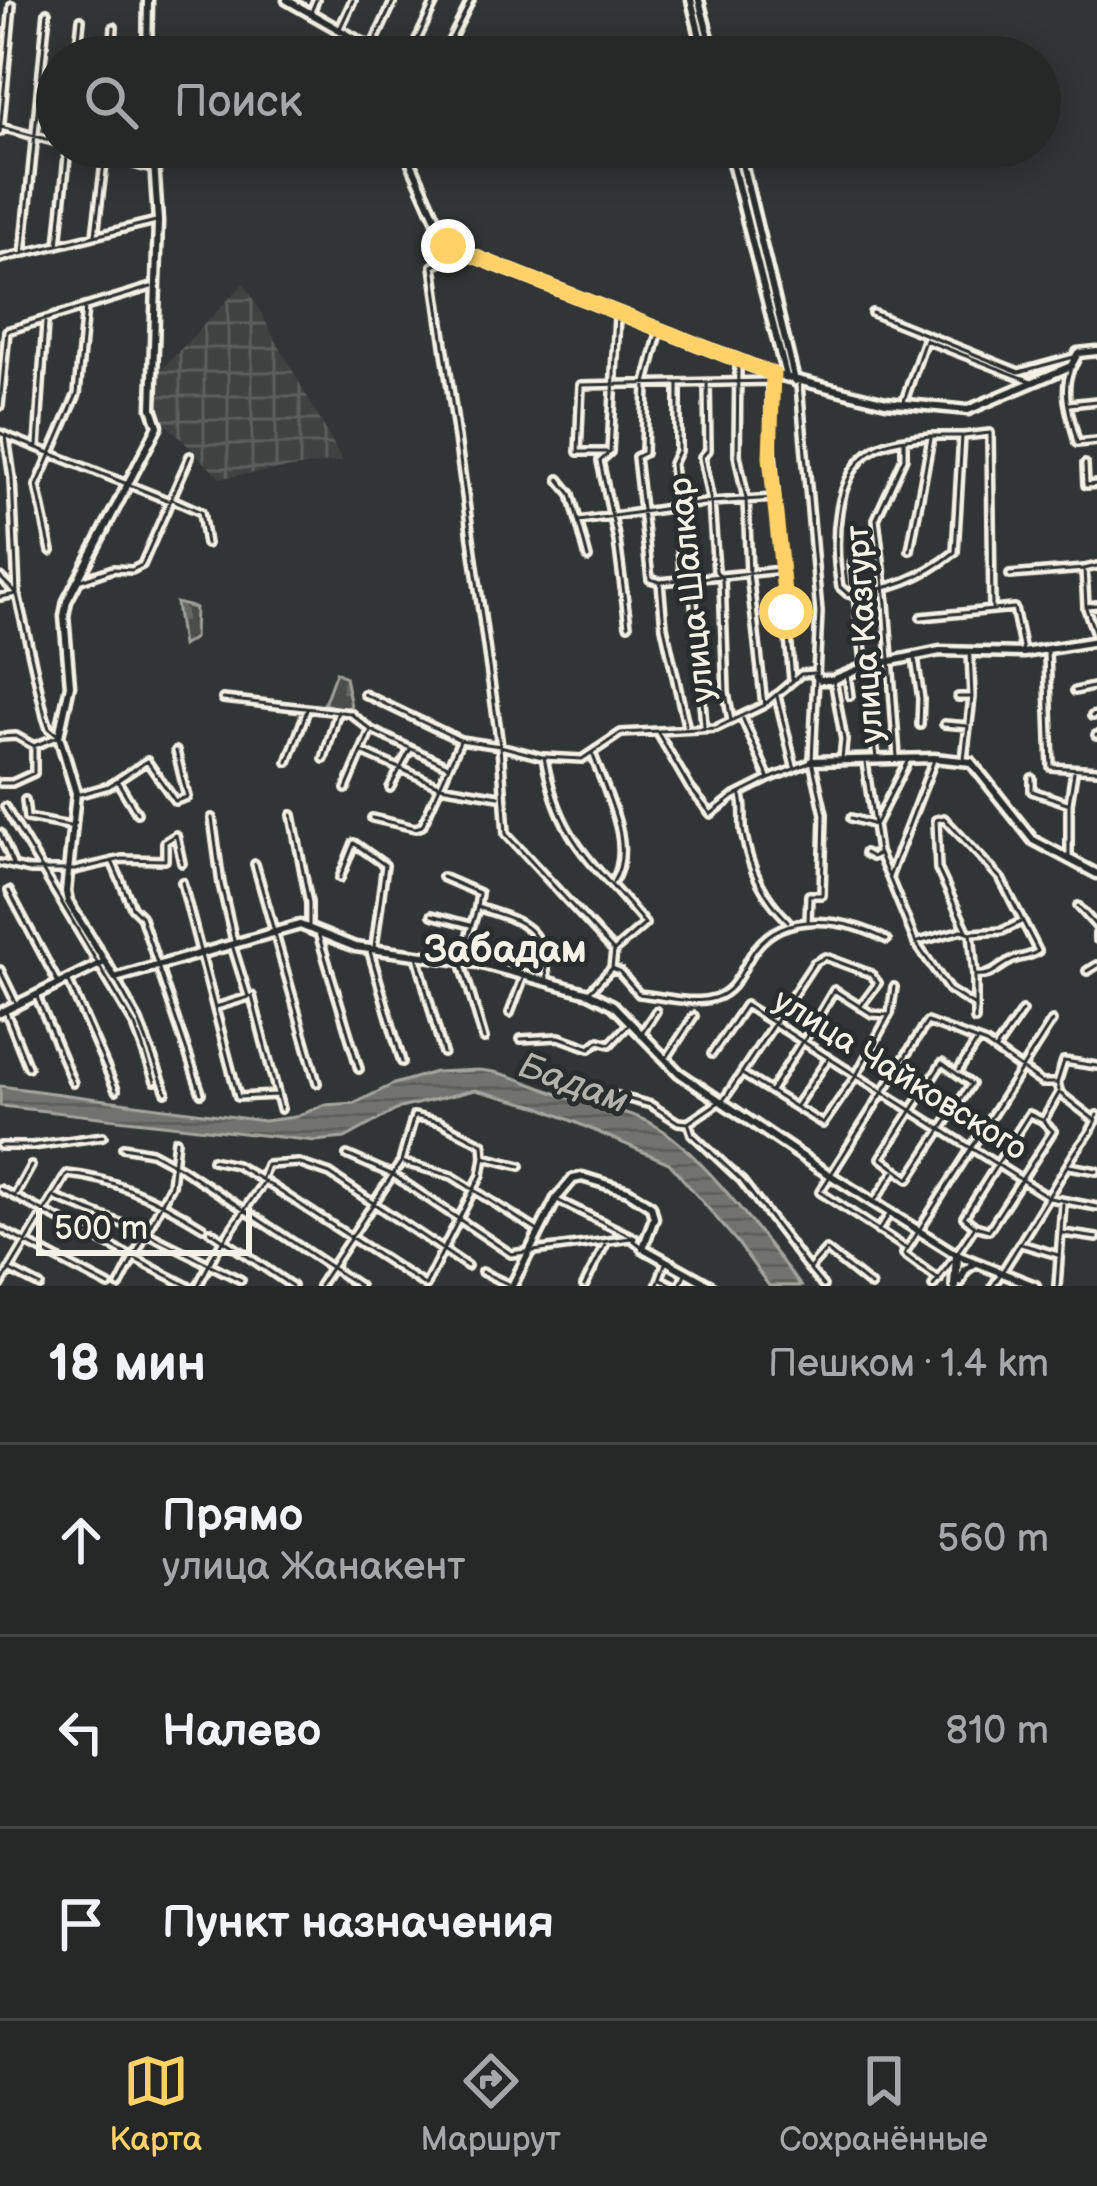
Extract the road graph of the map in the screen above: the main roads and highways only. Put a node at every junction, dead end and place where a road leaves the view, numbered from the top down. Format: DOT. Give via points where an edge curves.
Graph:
graph roads {
  1 [pos="957,1256"];
  2 [pos="958,1285"];
  1 -- 2 [label="main road"];
}
